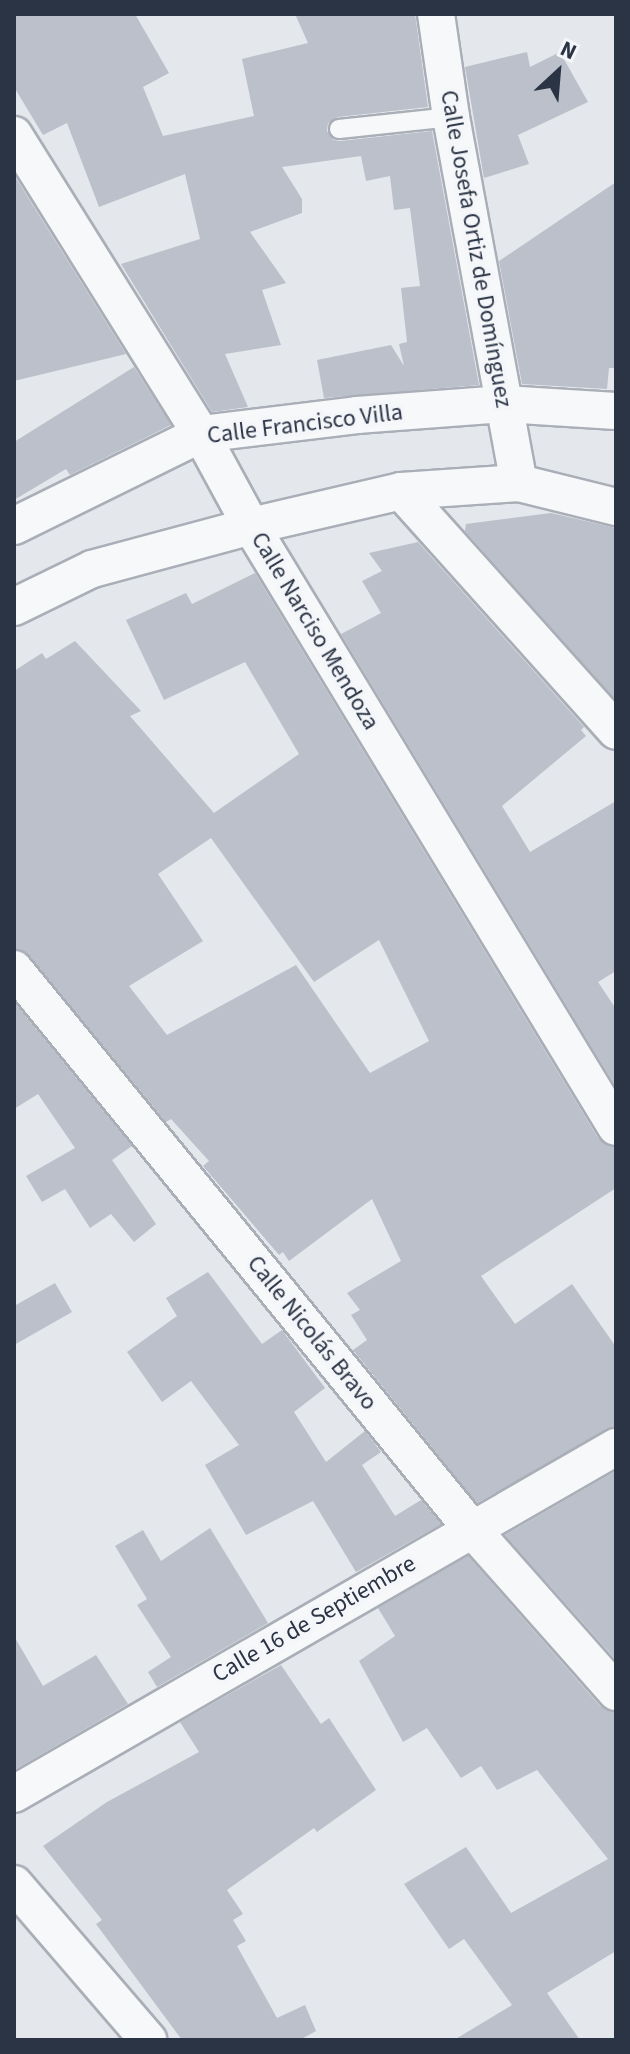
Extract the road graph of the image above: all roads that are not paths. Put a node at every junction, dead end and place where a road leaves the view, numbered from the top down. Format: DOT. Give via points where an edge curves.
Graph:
graph roads {
  1 [pos="436,14"];
  2 [pos="451,117"];
  3 [pos="339,129"];
  4 [pos="14,135"];
  5 [pos="504,404"];
  6 [pos="616,411"];
  7 [pos="201,434"];
  8 [pos="519,483"];
  9 [pos="401,491"];
  10 [pos="616,507"];
  11 [pos="14,526"];
  12 [pos="251,526"];
  13 [pos="14,607"];
  14 [pos="616,731"];
  15 [pos="14,969"];
  16 [pos="616,1127"];
  17 [pos="616,1447"];
  18 [pos="471,1528"];
  19 [pos="616,1692"];
  20 [pos="14,1794"];
  21 [pos="14,1884"];
  22 [pos="148,2040"];
  1 -- 2 [label="street, Calle Josefa Ortiz de Domínguez"];
  2 -- 3 [label="lane"];
  2 -- 5 [label="street, Calle Josefa Ortiz de Domínguez"];
  4 -- 7 [label="street, Calle Narciso Mendoza"];
  5 -- 6 [label="street, Calle Francisco Villa"];
  5 -- 7 [label="street, Calle Francisco Villa"];
  5 -- 8 [label="street, Calle Josefa Ortiz de Domínguez"];
  7 -- 11 [label="street, Calle Francisco Villa"];
  7 -- 12 [label="street, Calle Narciso Mendoza"];
  8 -- 9 [label="street"];
  8 -- 10 [label="street"];
  9 -- 12 [label="street"];
  9 -- 14 [label="street"];
  12 -- 13 [label="street" via="92,569"];
  12 -- 16 [label="street, Calle Narciso Mendoza"];
  15 -- 18 [label="street, Calle Nicolás Bravo"];
  17 -- 18 [label="street, Calle 16 de Septiembre"];
  18 -- 19 [label="street, Calle Nicolás Bravo"];
  18 -- 20 [label="street, Calle 16 de Septiembre"];
  21 -- 22 [label="street"];
}
